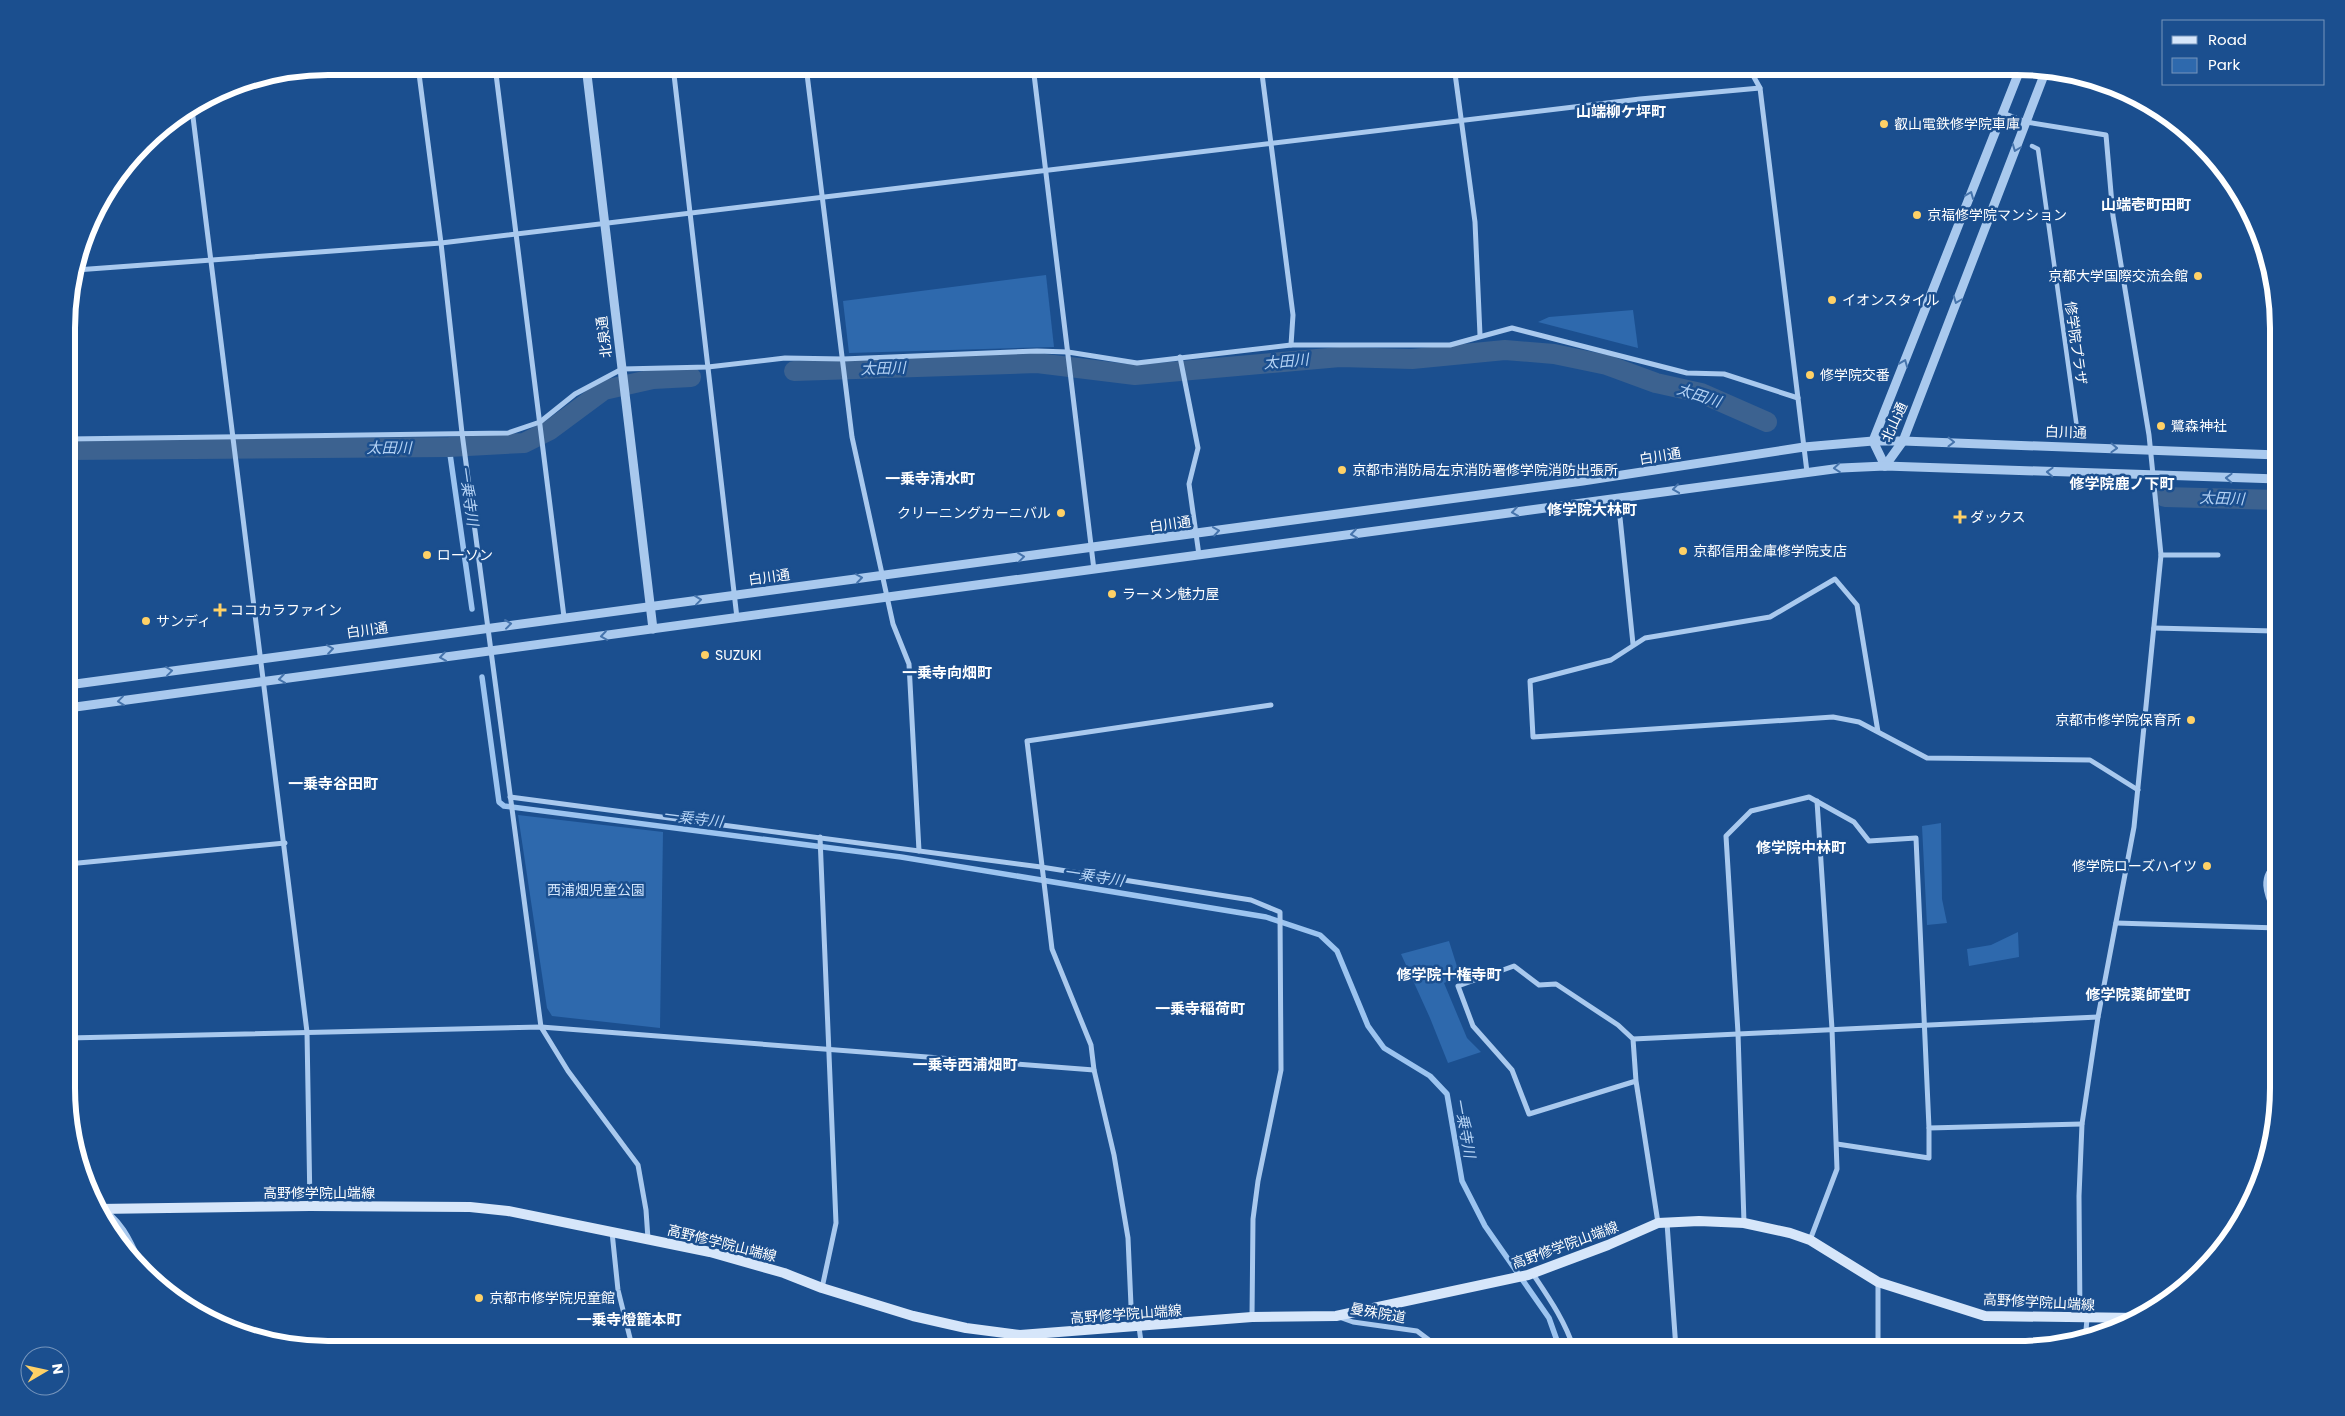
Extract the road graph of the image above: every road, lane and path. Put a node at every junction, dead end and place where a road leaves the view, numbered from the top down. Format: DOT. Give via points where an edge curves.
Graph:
graph roads {
  1 [pos="419,75"];
  2 [pos="495,75"];
  3 [pos="587,75"];
  4 [pos="674,75"];
  5 [pos="807,75"];
  6 [pos="1034,75"];
  7 [pos="1262,75"];
  8 [pos="1455,75"];
  9 [pos="1753,75"];
  10 [pos="2018,75"];
  11 [pos="2043,77"];
  12 [pos="1760,88"];
  13 [pos="2002,113"];
  14 [pos="193,115"];
  15 [pos="1462,121"];
  16 [pos="2026,122"];
  17 [pos="1271,144"];
  18 [pos="2032,146"];
  19 [pos="1046,171"];
  20 [pos="822,197"];
  21 [pos="690,212"];
  22 [pos="604,223"];
  23 [pos="515,233"];
  24 [pos="441,243"];
  25 [pos="211,259"];
  26 [pos="82,269"];
  27 [pos="1480,335"];
  28 [pos="1291,345"];
  29 [pos="1068,352"];
  30 [pos="1180,357"];
  31 [pos="843,359"];
  32 [pos="708,367"];
  33 [pos="622,373"];
  34 [pos="1798,398"];
  35 [pos="540,422"];
  36 [pos="2077,428"];
  37 [pos="462,433"];
  38 [pos="75,439"];
  39 [pos="234,439"];
  40 [pos="1873,441"];
  41 [pos="1903,441"];
  42 [pos="1804,448"];
  43 [pos="2151,449"];
  44 [pos="2270,455"];
  45 [pos="1885,466"];
  46 [pos="1807,472"];
  47 [pos="2153,474"];
  48 [pos="2270,479"];
  49 [pos="1618,497"];
  50 [pos="1196,534"];
  51 [pos="1092,548"];
  52 [pos="2218,554"];
  53 [pos="2161,555"];
  54 [pos="1199,556"];
  55 [pos="1094,570"];
  56 [pos="883,575"];
  57 [pos="734,595"];
  58 [pos="888,598"];
  59 [pos="650,606"];
  60 [pos="564,617"];
  61 [pos="737,618"];
  62 [pos="487,627"];
  63 [pos="2154,628"];
  64 [pos="653,629"];
  65 [pos="2270,631"];
  66 [pos="1633,644"];
  67 [pos="490,651"];
  68 [pos="262,659"];
  69 [pos="264,682"];
  70 [pos="75,683"];
  71 [pos="1271,705"];
  72 [pos="75,707"];
  73 [pos="1878,732"];
  74 [pos="2138,790"];
  75 [pos="510,797"];
  76 [pos="1817,801"];
  77 [pos="820,837"];
  78 [pos="285,844"];
  79 [pos="919,850"];
  80 [pos="75,863"];
  81 [pos="1041,867"];
  82 [pos="2270,868"];
  83 [pos="2270,901"];
  84 [pos="2116,923"];
  85 [pos="2270,928"];
  86 [pos="2098,1017"];
  87 [pos="1924,1025"];
  88 [pos="541,1027"];
  89 [pos="1832,1029"];
  90 [pos="307,1032"];
  91 [pos="1738,1033"];
  92 [pos="75,1038"];
  93 [pos="1633,1039"];
  94 [pos="827,1049"];
  95 [pos="1094,1070"];
  96 [pos="1636,1081"];
  97 [pos="2082,1124"];
  98 [pos="1929,1128"];
  99 [pos="1837,1144"];
  100 [pos="310,1206"];
  101 [pos="105,1207"];
  102 [pos="110,1216"];
  103 [pos="1662,1222"];
  104 [pos="1744,1223"];
  105 [pos="612,1232"];
  106 [pos="648,1240"];
  107 [pos="1810,1240"];
  108 [pos="134,1250"];
  109 [pos="1530,1274"];
  110 [pos="1878,1282"];
  111 [pos="822,1288"];
  112 [pos="1336,1316"];
  113 [pos="1252,1317"];
  114 [pos="2122,1318"];
  115 [pos="2083,1319"];
  116 [pos="1136,1327"];
  117 [pos="2084,1331"];
  118 [pos="631,1341"];
  119 [pos="1140,1341"];
  120 [pos="1430,1341"];
  121 [pos="1572,1341"];
  122 [pos="1675,1341"];
  123 [pos="1878,1341"];
  1 -- 24 [label="street"];
  2 -- 23 [label="street"];
  3 -- 22 [label="street, 北泉通"];
  4 -- 21 [label="street"];
  5 -- 20 [label="street"];
  6 -- 19 [label="street"];
  7 -- 17 [label="street"];
  8 -- 15 [label="street"];
  9 -- 12 [label="street"];
  10 -- 13 [label="street, 北山通"];
  11 -- 16 [label="street, 北山通"];
  12 -- 15 [label="street"];
  12 -- 34 [label="street"];
  13 -- 16 [label="street"];
  40 -- 13 [label="street, 北山通, one-way"];
  14 -- 25 [label="street"];
  15 -- 17 [label="street"];
  15 -- 27 [label="street" via="1475,222"];
  16 -- 41 [label="street, 北山通, one-way"];
  16 -- 43 [label="street" via="2106,135 2113,216"];
  17 -- 19 [label="street"];
  17 -- 28 [label="street" via="1293,315"];
  18 -- 36 [label="street, 修学院プラザ" via="2038,149"];
  19 -- 20 [label="street"];
  19 -- 29 [label="street"];
  20 -- 21 [label="street"];
  20 -- 31 [label="street"];
  21 -- 22 [label="street"];
  21 -- 32 [label="street"];
  22 -- 23 [label="street"];
  22 -- 33 [label="street, 北泉通"];
  23 -- 24 [label="street"];
  23 -- 35 [label="street"];
  24 -- 25 [label="street"];
  24 -- 37 [label="street"];
  25 -- 26 [label="street"];
  25 -- 39 [label="street"];
  27 -- 28 [label="street" via="1450,345"];
  27 -- 34 [label="street" via="1512,328 1687,373 1724,374"];
  28 -- 30 [label="street"];
  29 -- 30 [label="street" via="1137,363"];
  29 -- 31 [label="street" via="948,353"];
  29 -- 51 [label="street"];
  30 -- 50 [label="street" via="1198,448 1189,484"];
  31 -- 32 [label="street" via="785,358"];
  31 -- 56 [label="street" via="852,437"];
  32 -- 33 [label="street"];
  32 -- 57 [label="street"];
  33 -- 35 [label="street" via="575,394"];
  33 -- 59 [label="street, 北泉通"];
  34 -- 42 [label="street"];
  35 -- 37 [label="street" via="508,433"];
  35 -- 60 [label="street"];
  37 -- 39 [label="street"];
  37 -- 62 [label="street"];
  38 -- 39 [label="street"];
  39 -- 68 [label="street"];
  40 -- 41 [label="street, 白川通"];
  40 -- 42 [label="street, 白川通"];
  40 -- 45 [label="street, 北山通"];
  41 -- 43 [label="street, 白川通, one-way"];
  41 -- 45 [label="street, 北山通"];
  42 -- 46 [label="street"];
  50 -- 42 [label="street, 白川通, one-way"];
  43 -- 44 [label="street, 白川通"];
  43 -- 47 [label="street"];
  45 -- 46 [label="street, one-way"];
  47 -- 45 [label="street, one-way"];
  46 -- 49 [label="street, one-way"];
  48 -- 47 [label="street, one-way"];
  47 -- 53 [label="street"];
  49 -- 54 [label="street, one-way"];
  49 -- 66 [label="street"];
  50 -- 51 [label="street, 白川通"];
  50 -- 54 [label="street"];
  51 -- 55 [label="street"];
  56 -- 51 [label="street, 白川通, one-way"];
  52 -- 53 [label="street"];
  53 -- 63 [label="street"];
  54 -- 55 [label="street"];
  55 -- 58 [label="street"];
  57 -- 56 [label="street, 白川通, one-way"];
  56 -- 58 [label="street"];
  59 -- 57 [label="street, 白川通, one-way"];
  57 -- 61 [label="street"];
  58 -- 61 [label="street"];
  58 -- 79 [label="street" via="893,624 910,664"];
  59 -- 60 [label="street, 白川通"];
  59 -- 64 [label="street, 北泉通"];
  62 -- 60 [label="street, 白川通, one-way"];
  61 -- 64 [label="street"];
  62 -- 67 [label="street"];
  68 -- 62 [label="street, 白川通, one-way"];
  63 -- 65 [label="street"];
  63 -- 74 [label="street"];
  64 -- 67 [label="street, one-way"];
  66 -- 73 [label="street" via="1645,638 1770,617 1835,579 1858,605"];
  66 -- 73 [label="street" via="1611,660 1530,681 1534,737 1833,717 1859,722"];
  67 -- 69 [label="street, one-way"];
  67 -- 75 [label="street"];
  68 -- 69 [label="street"];
  70 -- 68 [label="street, 白川通, one-way"];
  69 -- 72 [label="street, one-way"];
  69 -- 78 [label="street"];
  71 -- 81 [label="street" via="1027,740"];
  73 -- 74 [label="street" via="1927,758 2090,760"];
  74 -- 84 [label="street"];
  75 -- 77 [label="street"];
  75 -- 88 [label="street"];
  76 -- 87 [label="street" via="1854,822 1869,841 1916,838"];
  76 -- 89 [label="street"];
  76 -- 91 [label="street" via="1809,796 1751,811 1726,836"];
  77 -- 79 [label="street"];
  77 -- 94 [label="street"];
  78 -- 80 [label="street"];
  78 -- 90 [label="street"];
  79 -- 81 [label="street"];
  81 -- 95 [label="street" via="1052,949 1091,1045"];
  81 -- 113 [label="street" via="1251,900 1280,912 1282,1070 1253,1219"];
  82 -- 83 [label="street" via="2264,886"];
  84 -- 85 [label="street"];
  84 -- 86 [label="street"];
  86 -- 87 [label="street"];
  86 -- 97 [label="street"];
  87 -- 89 [label="street"];
  87 -- 98 [label="street"];
  88 -- 90 [label="street"];
  88 -- 94 [label="street"];
  88 -- 106 [label="street" via="568,1071 638,1165"];
  89 -- 91 [label="street"];
  89 -- 99 [label="street"];
  90 -- 92 [label="street"];
  90 -- 100 [label="street"];
  91 -- 93 [label="street"];
  91 -- 104 [label="street"];
  93 -- 96 [label="street"];
  93 -- 96 [label="street" via="1618,1025 1556,984 1538,986 1514,966 1458,986 1473,1026 1512,1070 1529,1114"];
  94 -- 95 [label="street"];
  94 -- 111 [label="street" via="836,1224"];
  95 -- 116 [label="street" via="1114,1155 1128,1238"];
  96 -- 103 [label="street"];
  97 -- 98 [label="street"];
  97 -- 115 [label="street" via="2079,1196"];
  98 -- 99 [label="street" via="1929,1158"];
  99 -- 107 [label="street" via="1837,1169"];
  100 -- 101 [label="main road, 高野修学院山端線"];
  100 -- 105 [label="main road, 高野修学院山端線" via="470,1207 508,1211"];
  102 -- 108 [label="street" via="122,1226"];
  103 -- 104 [label="main road, 高野修学院山端線"];
  103 -- 109 [label="main road, 高野修学院山端線"];
  103 -- 122 [label="street"];
  104 -- 107 [label="main road, 高野修学院山端線" via="1790,1232"];
  105 -- 106 [label="main road, 高野修学院山端線"];
  105 -- 118 [label="street" via="618,1290"];
  106 -- 111 [label="main road, 高野修学院山端線" via="710,1252 784,1272"];
  107 -- 110 [label="main road, 高野修学院山端線"];
  109 -- 112 [label="main road, 高野修学院山端線"];
  109 -- 121 [label="street" via="1555,1306"];
  110 -- 115 [label="main road, 高野修学院山端線" via="1985,1316"];
  110 -- 123 [label="street"];
  111 -- 116 [label="main road, 高野修学院山端線" via="913,1316 993,1332 1020,1335"];
  112 -- 113 [label="main road, 高野修学院山端線"];
  112 -- 120 [label="street, 曼殊院道" via="1353,1322 1417,1332"];
  113 -- 116 [label="main road, 高野修学院山端線"];
  114 -- 115 [label="main road, 高野修学院山端線"];
  115 -- 117 [label="street"];
  116 -- 119 [label="street"];
}
